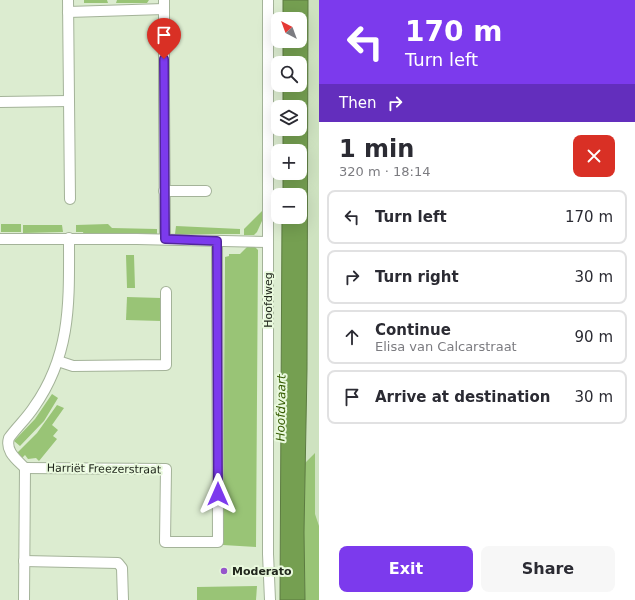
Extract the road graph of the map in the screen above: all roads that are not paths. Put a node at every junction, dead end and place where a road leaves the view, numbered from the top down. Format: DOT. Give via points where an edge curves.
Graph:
graph roads {
  1 [pos="68,0"];
  2 [pos="268,0"];
  3 [pos="164,4"];
  4 [pos="68,12"];
  5 [pos="69,101"];
  6 [pos="0,102"];
  7 [pos="164,191"];
  8 [pos="206,191"];
  9 [pos="70,199"];
  10 [pos="69,238"];
  11 [pos="0,239"];
  12 [pos="165,239"];
  13 [pos="217,241"];
  14 [pos="268,242"];
  15 [pos="166,292"];
  16 [pos="58,361"];
  17 [pos="25,468"];
  18 [pos="24,561"];
  19 [pos="24,600"];
  20 [pos="122,600"];
  21 [pos="270,600"];
  1 -- 4 [label="street"];
  2 -- 14 [label="street, Hoofdweg"];
  3 -- 4 [label="street"];
  3 -- 7 [label="street"];
  4 -- 5 [label="street"];
  5 -- 6 [label="street"];
  5 -- 9 [label="street"];
  7 -- 8 [label="street"];
  7 -- 12 [label="street"];
  10 -- 11 [label="street"];
  10 -- 12 [label="street"];
  10 -- 16 [label="street" via="69,310"];
  12 -- 13 [label="street"];
  13 -- 14 [label="street"];
  13 -- 17 [label="street, Harriët Freezerstraat" via="218,542 166,542 166,469"];
  14 -- 21 [label="street, Hoofdweg"];
  15 -- 16 [label="street" via="166,365 73,366"];
  16 -- 17 [label="street" via="47,387 7,443 10,451"];
  17 -- 18 [label="street"];
  18 -- 19 [label="street"];
  18 -- 20 [label="street" via="118,563 122,568"];
}
